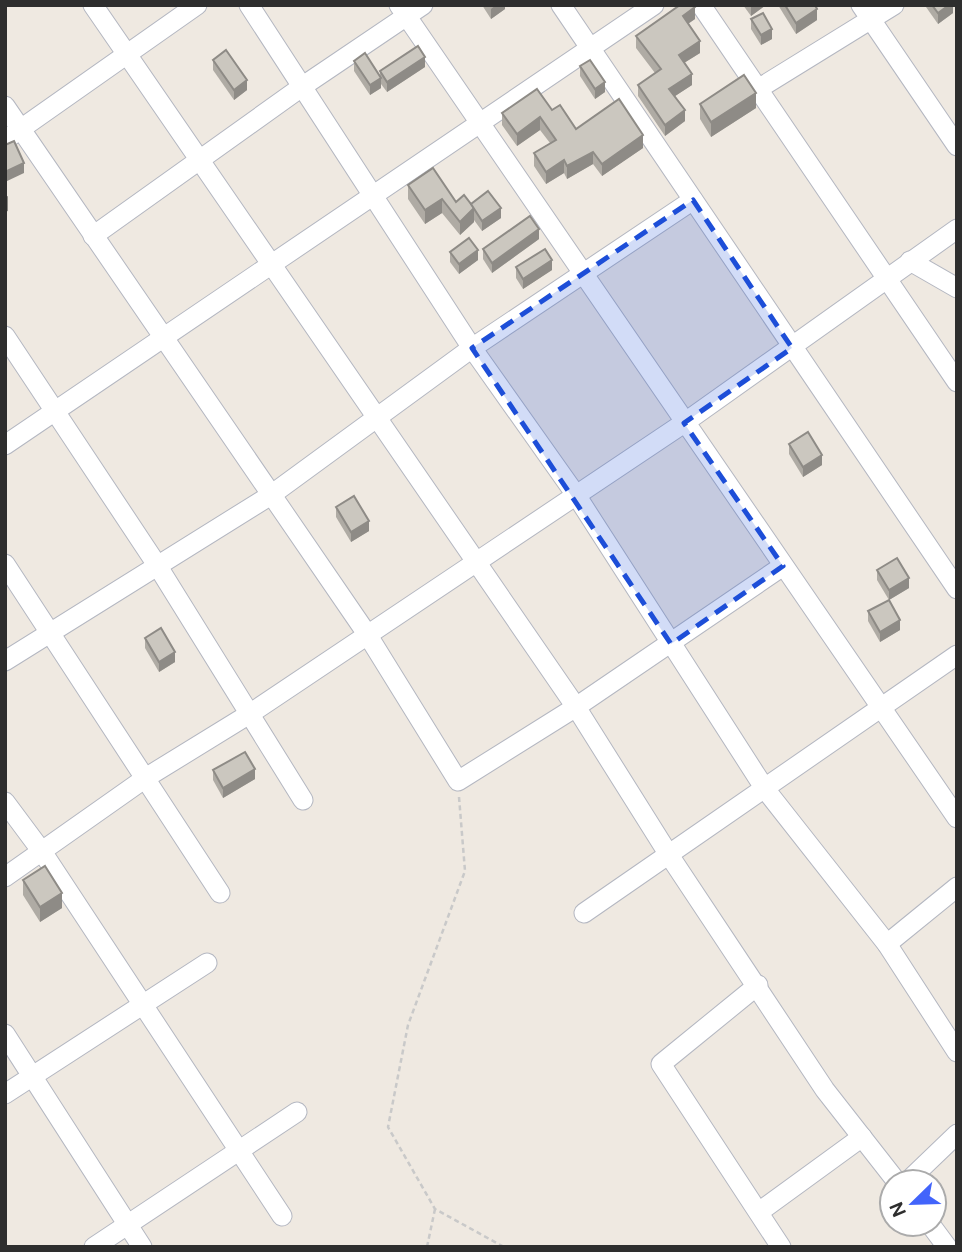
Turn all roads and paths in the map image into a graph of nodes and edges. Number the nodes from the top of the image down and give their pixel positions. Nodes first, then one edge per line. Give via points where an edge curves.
1 (93, 5) edge
2 (197, 5) edge
3 (249, 5) edge
4 (561, 5) edge
5 (654, 5) edge
6 (701, 5) edge
7 (894, 5) edge
8 (410, 9) edge
9 (866, 13) edge
10 (591, 50) junction
11 (125, 53) junction
12 (303, 86) junction
13 (758, 89) junction
14 (5, 106) edge
15 (480, 125) junction
16 (13, 134) edge
17 (957, 146) edge
18 (199, 160) junction
19 (375, 197) junction
20 (694, 200) junction
21 (957, 229) edge
22 (93, 236) junction
23 (910, 261) junction
24 (270, 267) junction
25 (582, 275) junction
26 (886, 277) junction
27 (957, 288) edge
28 (5, 335) edge
29 (163, 339) junction
30 (472, 348) junction
31 (792, 348) junction
32 (957, 382) edge
33 (55, 412) junction
34 (375, 418) junction
35 (684, 423) junction
36 (5, 446) edge
37 (271, 495) junction
38 (576, 495) junction
39 (476, 562) junction
40 (5, 564) edge
41 (157, 565) junction
42 (783, 566) junction
43 (957, 589) edge
44 (50, 632) junction
45 (367, 634) junction
46 (671, 644) junction
47 (957, 655) edge
48 (5, 661) edge
49 (576, 707) junction
50 (881, 708) junction
51 (251, 713) junction
52 (147, 778) junction
53 (458, 780) junction
54 (765, 789) junction
55 (303, 800) dead end
56 (5, 802) edge
57 (957, 818) edge
58 (43, 853) junction
59 (669, 855) junction
60 (5, 877) edge
61 (957, 887) edge
62 (220, 893) dead end
63 (584, 913) dead end
64 (887, 944) junction
65 (207, 963) dead end
66 (758, 985) junction
67 (141, 1003) junction
68 (5, 1034) edge
69 (957, 1052) edge
70 (32, 1076) junction
71 (5, 1094) edge
72 (297, 1112) dead end
73 (957, 1134) edge
74 (862, 1137) junction
75 (238, 1151) junction
76 (886, 1168) edge
77 (922, 1168) edge
78 (435, 1209) junction
79 (759, 1212) junction
80 (282, 1216) dead end
81 (128, 1224) junction
82 (94, 1247) edge
83 (142, 1247) edge
84 (427, 1247) edge
85 (504, 1247) edge
86 (781, 1247) edge

1 - 11 street
2 - 11 street
3 - 12 street
4 - 10 street
5 - 10 street
6 - 13 street
7 - 9 street
8 - 12 street
8 - 15 street
9 - 13 street
9 - 17 street
10 - 15 street
10 - 20 street
11 - 16 street
11 - 18 street
12 - 18 street
12 - 19 street
13 - 26 street
14 - 16 street
15 - 19 street
15 - 25 street
16 - 22 street
18 - 22 street
18 - 24 street
19 - 24 street
19 - 30 street
20 - 25 street
20 - 31 street
21 - 23 street
22 - 29 street
23 - 26 street
23 - 27 street
24 - 29 street
24 - 34 street
25 - 30 street
25 - 35 street
26 - 31 street
26 - 32 street
28 - 33 street
29 - 33 street
29 - 37 street
30 - 34 street
30 - 38 street
31 - 35 street
31 - 43 street
33 - 36 street
33 - 41 street
34 - 37 street
34 - 39 street
35 - 38 street
35 - 42 street
37 - 41 street
37 - 45 street
38 - 39 street
38 - 46 street
39 - 45 street
39 - 49 street
40 - 44 street
41 - 44 street
41 - 51 street
42 - 46 street
42 - 50 street
44 - 48 street
44 - 52 street
45 - 51 street
45 - 53 street
46 - 49 street
46 - 54 street
47 - 50 street
49 - 53 street
49 - 59 street
50 - 54 street
50 - 57 street
51 - 52 street
51 - 55 street
52 - 58 street
52 - 62 street
53 - 78 path via 465,871 408,1024 388,1127
54 - 59 street
54 - 64 street
56 - 58 street
58 - 60 street
58 - 67 street
59 - 63 street
59 - 66 street
61 - 64 street
64 - 69 street
65 - 67 street
66 - 74 street via 825,1090
66 - 79 street via 661,1064
67 - 70 street
67 - 75 street
68 - 70 street
70 - 71 street
70 - 81 street
72 - 75 street
73 - 77 street
74 - 76 street
74 - 79 street
75 - 80 street
75 - 81 street
78 - 84 path
78 - 85 path
79 - 86 street
81 - 82 street
81 - 83 street

